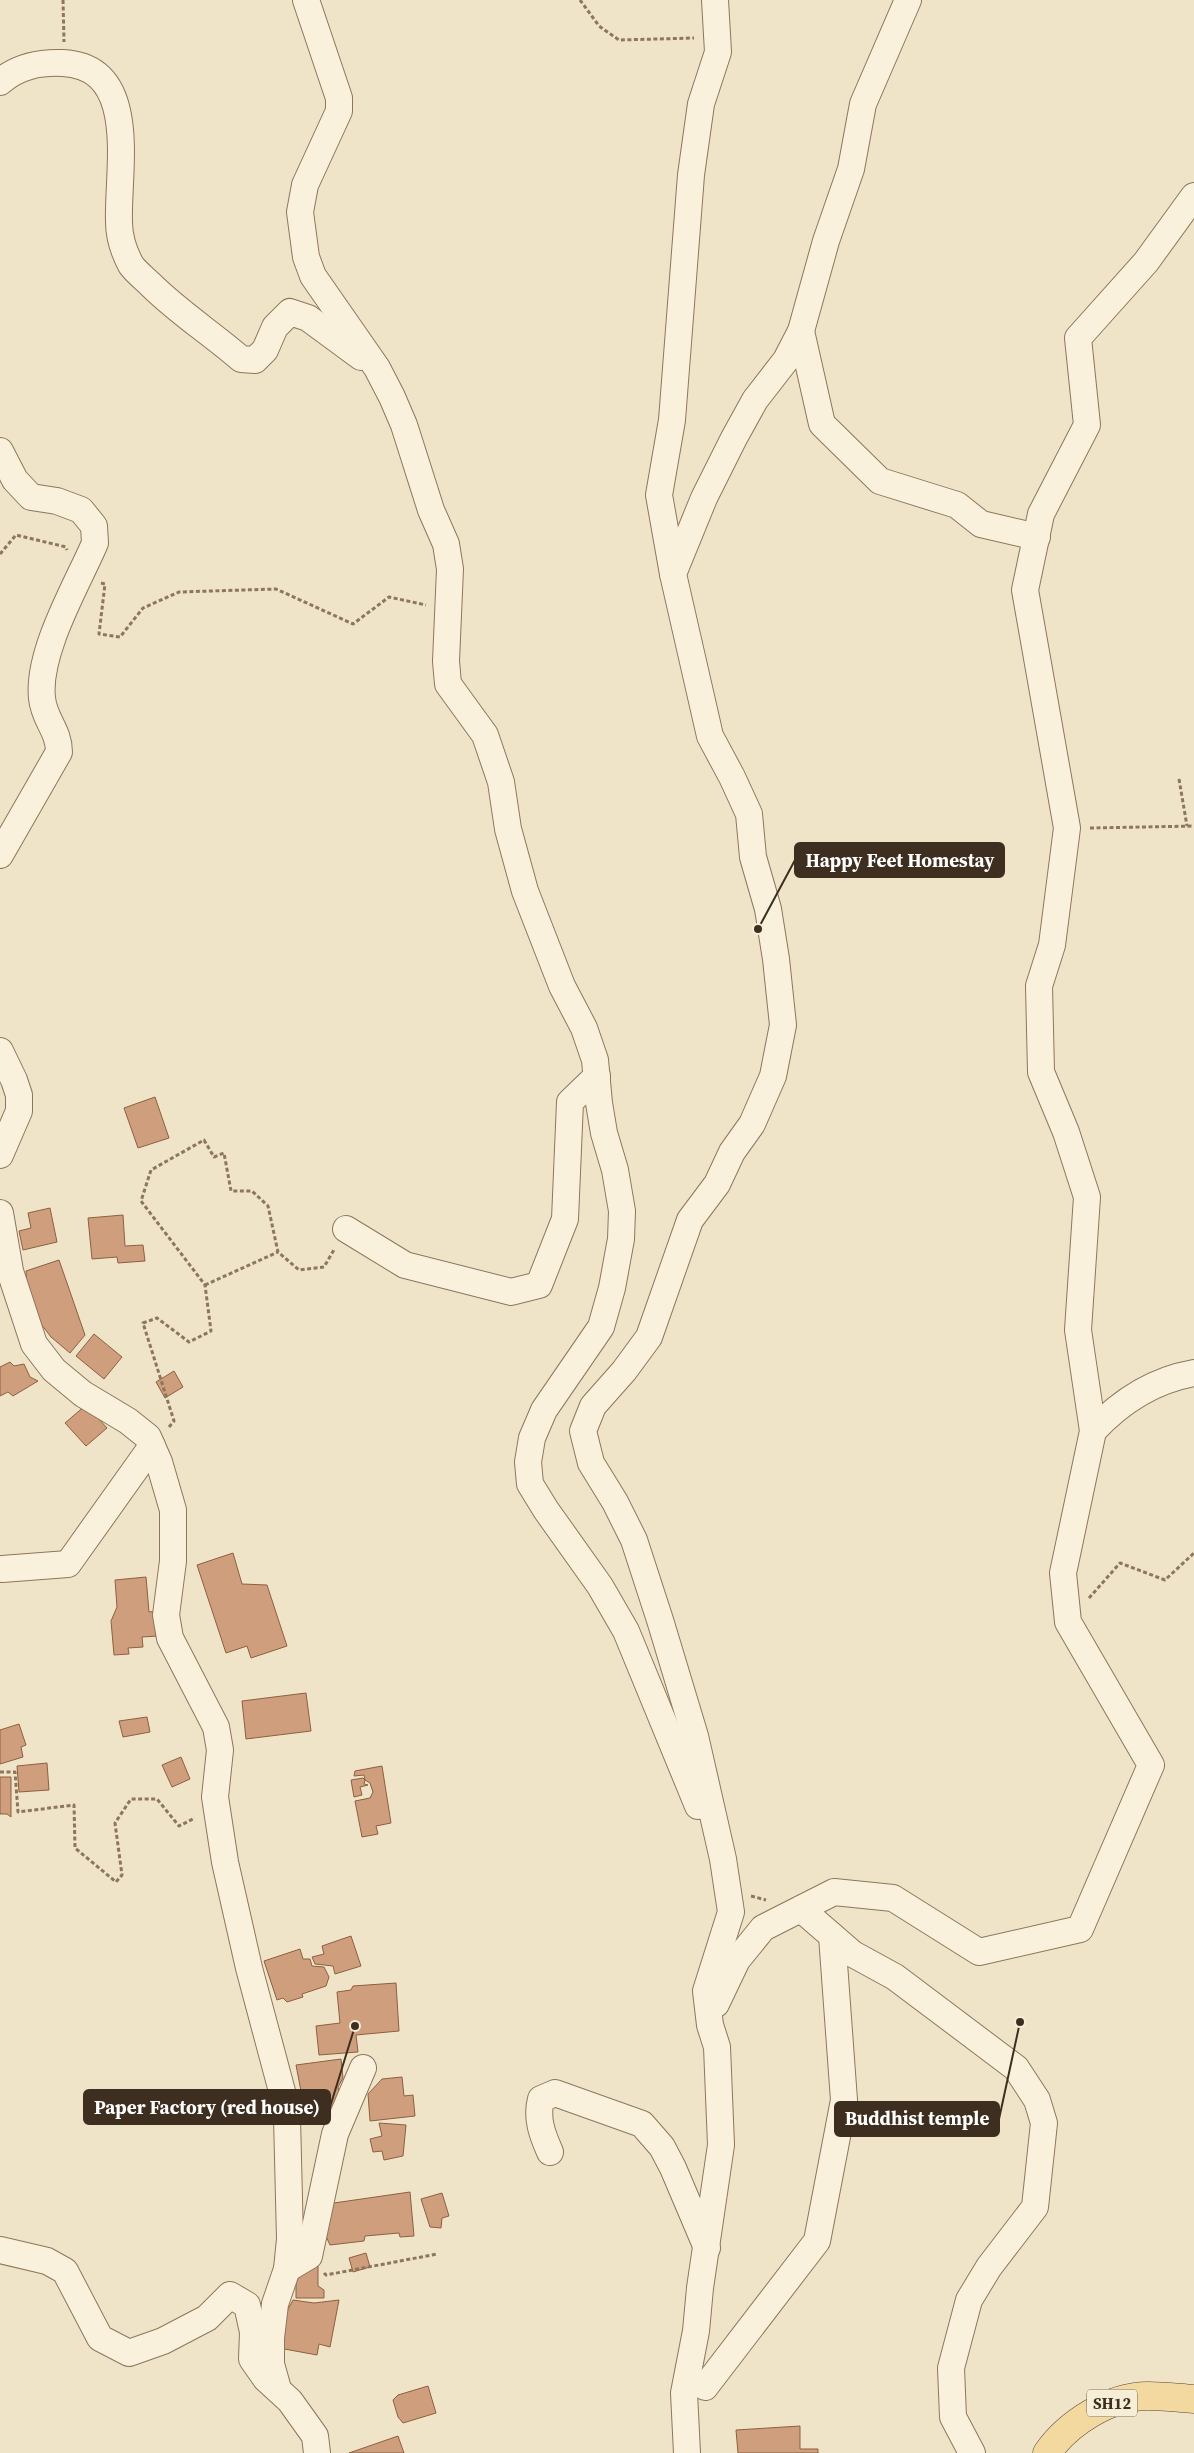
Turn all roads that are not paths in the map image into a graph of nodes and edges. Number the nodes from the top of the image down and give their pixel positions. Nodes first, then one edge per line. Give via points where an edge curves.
1 (306, 0) edge
2 (715, 0) edge
3 (908, 0) edge
4 (0, 82) edge
5 (1194, 196) edge
6 (801, 331) junction
7 (377, 368) junction
8 (0, 451) edge
9 (1037, 537) junction
10 (673, 574) junction
11 (0, 855) edge
12 (0, 1052) edge
13 (597, 1076) junction
14 (0, 1155) edge
15 (0, 1213) edge
16 (346, 1229) road end
17 (1194, 1373) edge
18 (1093, 1431) junction
19 (152, 1446) junction
20 (2, 1569) dead end
21 (723, 1859) junction
22 (801, 1909) junction
23 (832, 1936) junction
24 (710, 2024) junction
25 (362, 2068) dead end
26 (550, 2152) dead end
27 (707, 2248) junction
28 (0, 2250) edge
29 (298, 2262) junction
30 (705, 2387) dead end
31 (278, 2389) junction
32 (1194, 2399) edge
33 (317, 2453) edge
34 (687, 2453) edge
35 (972, 2453) edge
36 (1047, 2453) edge

1 - 7 street via 339,98 338,111 305,185 300,212 306,257 313,276
2 - 10 street via 718,52 702,104 691,174 672,420 659,495
3 - 6 street via 863,104 851,168
4 - 7 street via 10,72 29,65 64,63 93,70 112,94 120,122 118,222 122,243 132,266 169,303 241,359 255,360 265,350 275,327 290,312 308,318
5 - 9 street via 1146,262 1078,338 1087,425 1042,514
6 - 9 street via 822,424 880,481 957,505 981,524
6 - 10 street via 786,360 756,400 734,438 704,498
7 - 13 street via 404,425 420,480 446,544 450,569 448,684 484,735 501,782 508,828 525,891 562,986 584,1028
8 - 11 street via 23,491 30,496 81,510 94,526 95,543 54,634 44,671 42,698 46,717 59,738 59,752
9 - 18 street via 1025,590 1067,828 1052,945 1039,986 1041,1072 1066,1132 1087,1197 1078,1330
10 - 21 street via 710,736 749,814 754,857 768,909 783,1025 773,1076 752,1124 732,1152 717,1184 690,1220 649,1337 593,1406 583,1431 591,1463 615,1502 636,1549 695,1736
12 - 14 street via 14,1080 19,1111
13 - 16 street via 570,1102 564,1219 539,1285 511,1292 405,1264
13 - 21 street via 604,1133 622,1211 622,1239 601,1327 544,1410 532,1438 528,1462 530,1484 600,1586 626,1631
15 - 19 street via 10,1271 34,1344 54,1370 83,1394 128,1421 148,1437
17 - 18 street via 1144,1390 1109,1414
18 - 22 street via 1063,1573 1068,1622 1151,1765 1080,1929 979,1952 893,1898 834,1892
19 - 20 street via 68,1564
19 - 29 street via 173,1510 173,1561 166,1615 170,1638 216,1727 220,1750 215,1797 225,1862 249,1968 285,2103 289,2190
21 - 24 street via 732,1912 706,1991
22 - 23 street
22 - 24 street via 763,1928 737,1960 717,1999
23 - 30 street via 844,2100 817,2241
23 - 35 street via 853,1954 895,1977 1016,2068 1037,2100 1044,2123 1035,2207 989,2267 969,2300 951,2368 953,2417
24 - 27 street via 717,2047 721,2145
25 - 29 street via 335,2134
26 - 27 street via 541,2131 538,2111 541,2098 555,2092 642,2124 662,2147
27 - 34 street via 684,2394
28 - 31 street via 47,2262 65,2271 100,2338 129,2352 162,2341 207,2318 230,2295 247,2305 253,2332 252,2359 266,2379
29 - 31 street via 275,2304 271,2364
31 - 33 street via 315,2436
32 - 36 main road, SH12 via 1146,2396 1114,2402 1080,2419

